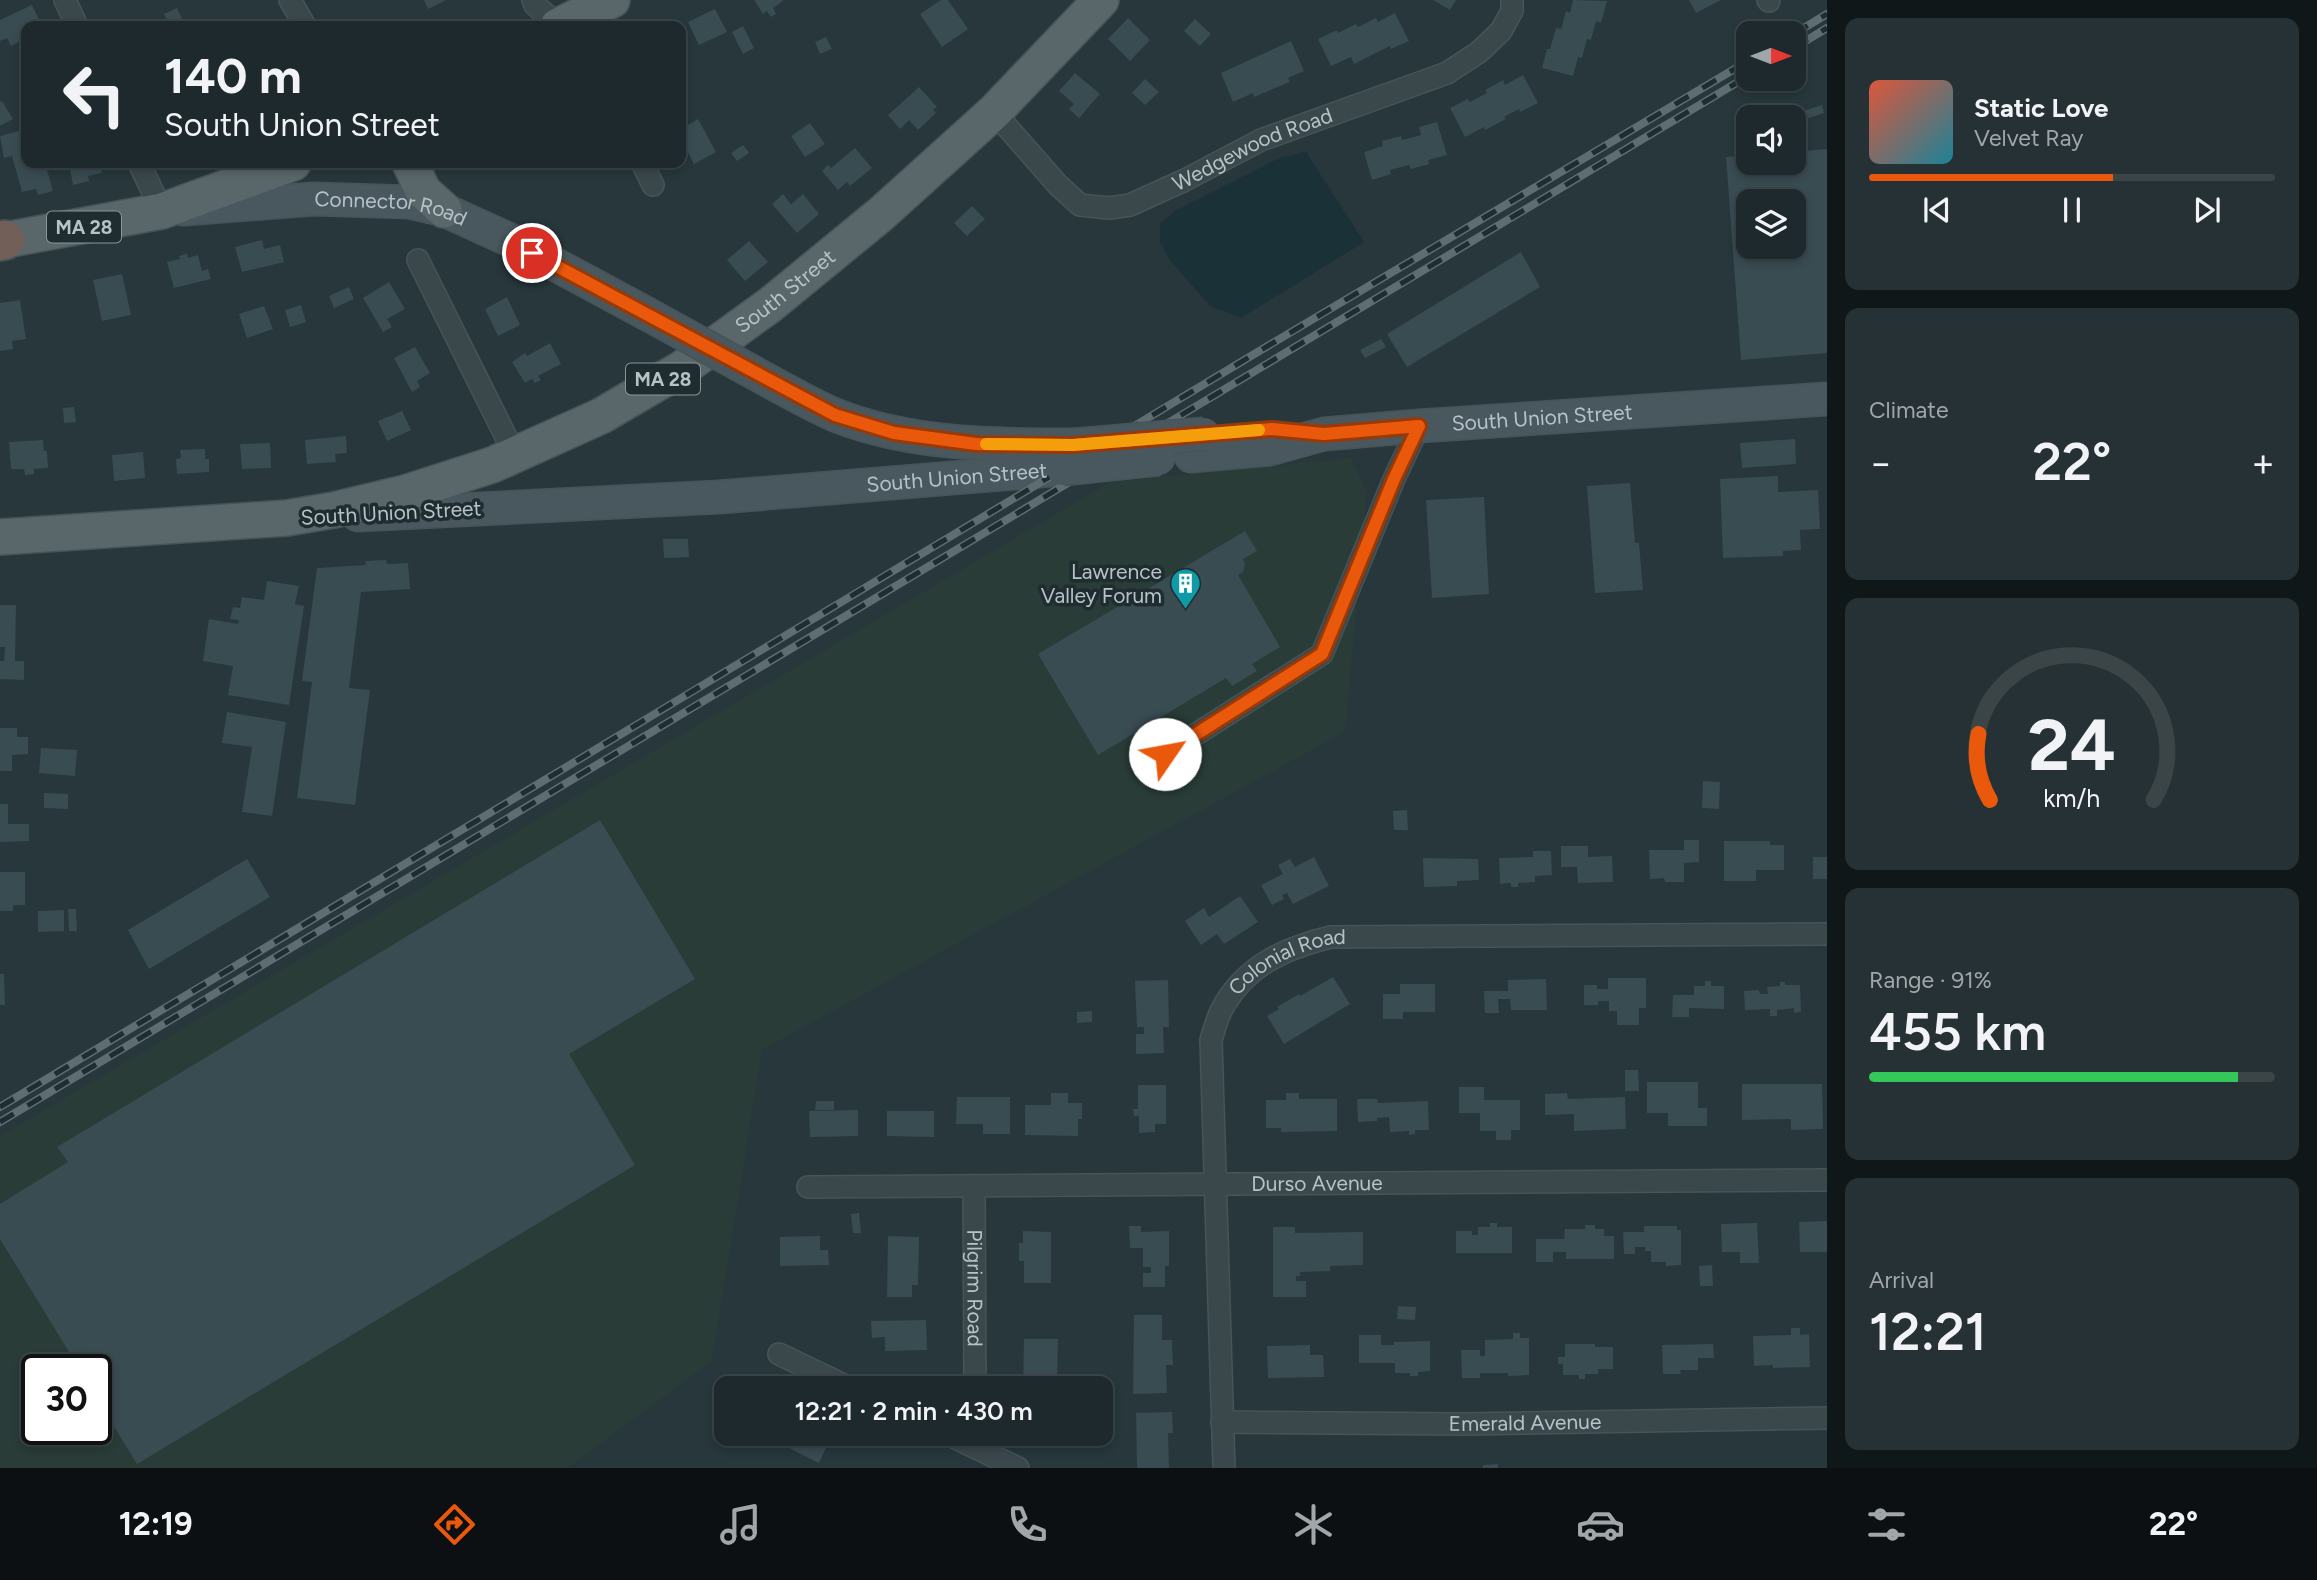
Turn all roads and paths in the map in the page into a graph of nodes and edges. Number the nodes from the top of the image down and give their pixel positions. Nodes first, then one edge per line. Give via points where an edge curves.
1 (65, 0) edge
2 (290, 0) edge
3 (533, 0) edge
4 (612, 0) edge
5 (1101, 0) edge
6 (1512, 0) edge
7 (75, 21) edge
8 (302, 21) edge
9 (554, 21) edge
10 (569, 21) edge
11 (994, 112) junction
12 (141, 168) edge
13 (279, 168) edge
14 (413, 168) edge
15 (644, 168) edge
16 (653, 185) dead end
17 (444, 210) junction
18 (162, 211) junction
19 (2, 241) edge
20 (418, 260) dead end
21 (1827, 399) edge
22 (1419, 426) junction
23 (515, 455) junction
24 (1068, 457) junction
25 (287, 518) junction
26 (0, 537) edge
27 (1165, 754) dead end
28 (1827, 934) edge
29 (1827, 1180) edge
30 (1215, 1185) junction
31 (974, 1186) junction
32 (808, 1187) dead end
33 (779, 1354) dead end
34 (825, 1376) edge
35 (975, 1376) edge
36 (1827, 1418) edge
37 (1222, 1422) junction
38 (975, 1450) edge
39 (1018, 1468) edge
40 (1224, 1468) edge

1 - 7 street
2 - 8 street
3 - 9 street
4 - 10 main road
5 - 11 main road, South Street / MA 28
6 - 11 street, Wedgewood Road via 1512,11 1501,31 1447,73 1261,140 1130,205 1080,205
11 - 23 main road, South Street / MA 28 via 771,305 683,368 601,416
12 - 18 street
13 - 18 main road, MA 28
14 - 17 main road via 423,191
15 - 16 street
17 - 18 main road, Connector Road via 409,202 314,199
17 - 24 main road, Connector Road, bridge via 510,240 835,415 894,433
18 - 19 main road, MA 28
20 - 23 street
21 - 22 main road, South Union Street
22 - 24 main road, South Union Street, bridge via 1324,434 1270,449 1197,445
22 - 27 street via 1322,654
23 - 25 main road, South Street / MA 28 via 405,493
24 - 25 main road, South Union Street via 719,497
25 - 26 main road, South Union Street / MA 28
28 - 30 street, Colonial Road via 1331,937 1303,944 1270,958 1242,979 1221,1010 1211,1040
29 - 30 street, Durso Avenue
30 - 31 street, Durso Avenue
30 - 37 street, Colonial Road
31 - 32 street, Durso Avenue
31 - 35 street, Pilgrim Road
33 - 34 street
36 - 37 street, Emerald Avenue via 1463,1424
37 - 40 street, Colonial Road
38 - 39 street

